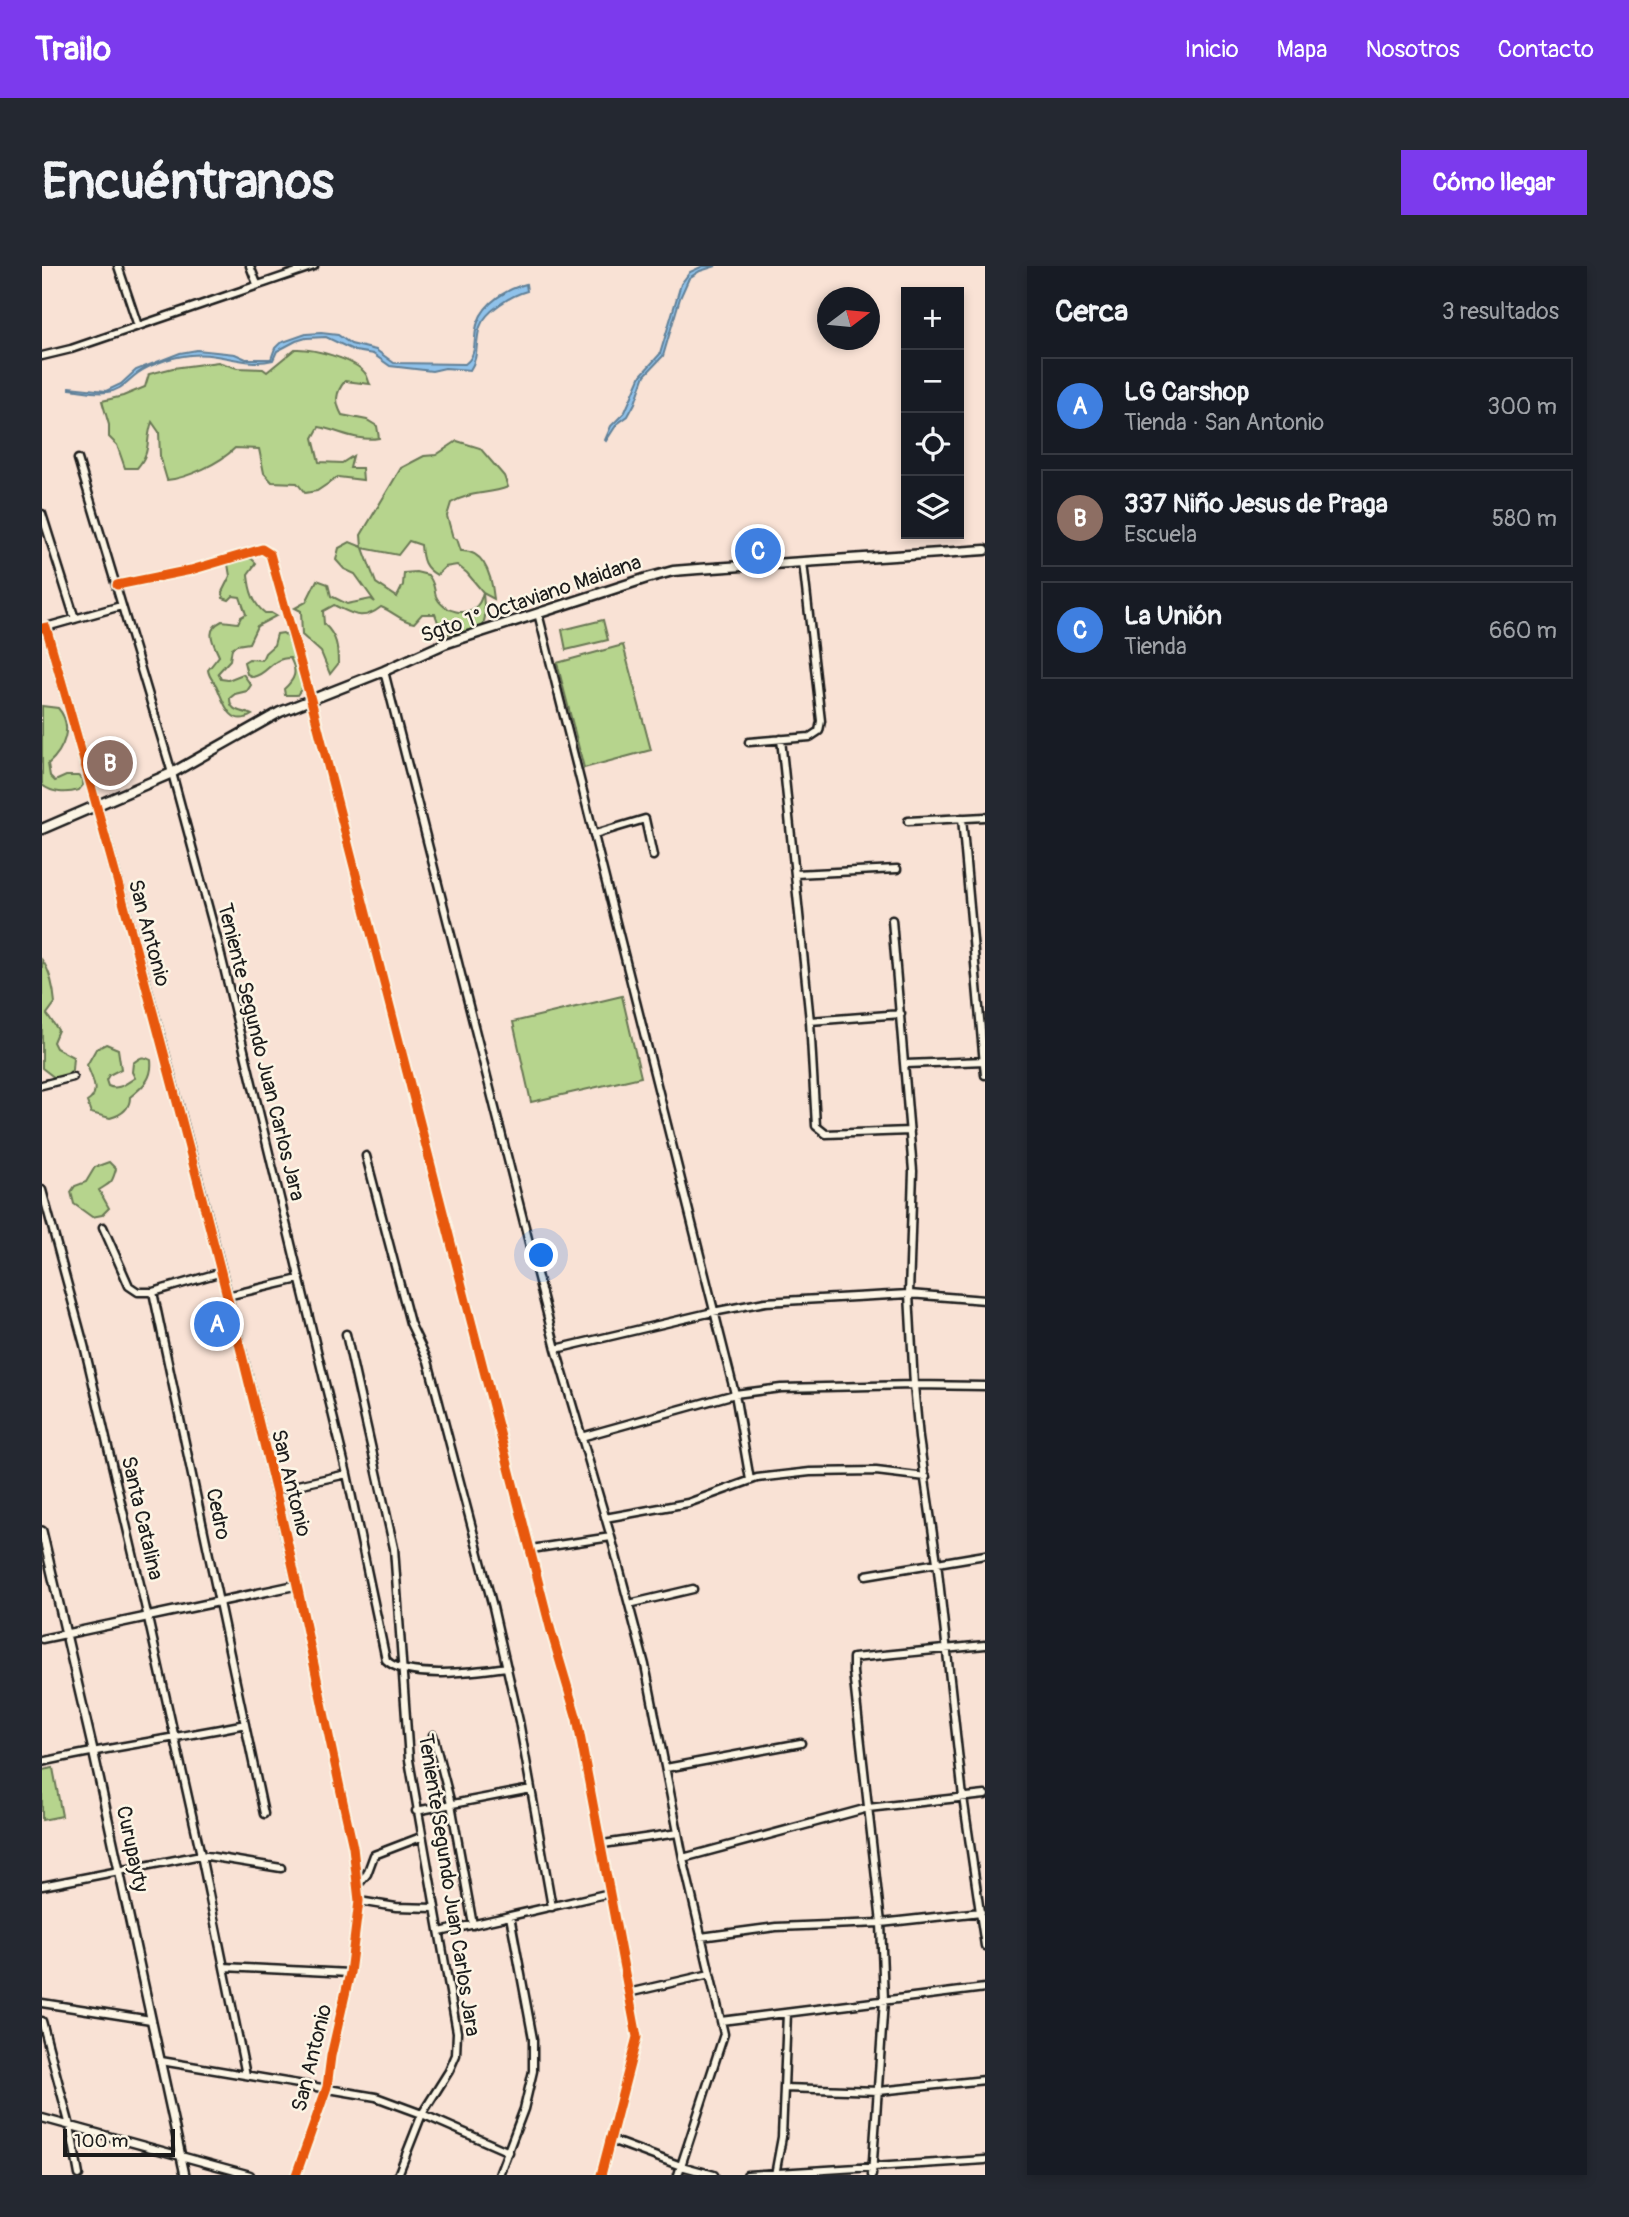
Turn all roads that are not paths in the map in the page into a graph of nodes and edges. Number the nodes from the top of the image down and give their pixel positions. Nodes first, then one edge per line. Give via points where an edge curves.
1 (118, 266) edge
2 (250, 266) edge
3 (314, 266) edge
4 (257, 284) junction
5 (138, 326) junction
6 (42, 356) edge
7 (78, 459) dead end
8 (42, 514) edge
9 (985, 550) edge
10 (803, 562) junction
11 (204, 566) dead end
12 (191, 570) dead end
13 (117, 585) junction
14 (121, 606) junction
15 (538, 613) junction
16 (75, 619) junction
17 (44, 628) edge
18 (384, 671) junction
19 (311, 700) junction
20 (781, 739) junction
21 (749, 742) dead end
22 (172, 773) junction
23 (96, 804) junction
24 (985, 817) edge
25 (962, 818) junction
26 (908, 821) dead end
27 (42, 829) edge
28 (595, 834) junction
29 (653, 856) dead end
30 (897, 869) dead end
31 (794, 874) junction
32 (892, 920) dead end
33 (901, 1014) junction
34 (810, 1021) junction
35 (984, 1061) edge
36 (906, 1064) junction
37 (985, 1075) edge
38 (73, 1077) dead end
39 (42, 1085) edge
40 (910, 1131) junction
41 (366, 1156) dead end
42 (42, 1190) edge
43 (103, 1227) dead end
44 (222, 1272) junction
45 (299, 1279) junction
46 (153, 1292) junction
47 (909, 1294) junction
48 (227, 1296) junction
49 (985, 1300) edge
50 (713, 1312) junction
51 (346, 1334) dead end
52 (556, 1349) junction
53 (914, 1385) junction
54 (985, 1386) edge
55 (735, 1394) junction
56 (581, 1437) junction
57 (347, 1474) junction
58 (926, 1477) junction
59 (750, 1480) junction
60 (275, 1490) junction
61 (605, 1518) junction
62 (42, 1531) edge
63 (611, 1537) junction
64 (531, 1549) junction
65 (985, 1555) edge
66 (937, 1562) junction
67 (866, 1575) dead end
68 (297, 1585) junction
69 (693, 1589) dead end
70 (219, 1603) junction
71 (629, 1604) junction
72 (148, 1618) junction
73 (66, 1634) junction
74 (42, 1639) edge
75 (985, 1645) edge
76 (946, 1648) junction
77 (507, 1667) junction
78 (404, 1670) junction
79 (246, 1724) junction
80 (433, 1735) dead end
81 (176, 1739) junction
82 (801, 1743) dead end
83 (93, 1751) junction
84 (42, 1762) edge
85 (666, 1768) junction
86 (531, 1789) junction
87 (985, 1795) edge
88 (963, 1797) junction
89 (451, 1804) junction
90 (868, 1808) junction
91 (416, 1811) junction
92 (264, 1814) dead end
93 (678, 1833) junction
94 (421, 1837) junction
95 (603, 1844) junction
96 (201, 1855) junction
97 (683, 1858) junction
98 (281, 1868) dead end
99 (119, 1871) junction
100 (42, 1886) edge
101 (357, 1886) junction
102 (610, 1893) junction
103 (359, 1901) junction
104 (552, 1907) junction
105 (434, 1908) junction
106 (981, 1912) junction
107 (510, 1916) junction
108 (881, 1923) junction
109 (473, 1924) junction
110 (440, 1931) junction
111 (701, 1937) junction
112 (985, 1946) edge
113 (224, 1967) junction
114 (350, 1973) junction
115 (710, 1974) junction
116 (985, 1988) edge
117 (628, 1993) junction
118 (884, 2000) junction
119 (42, 2003) edge
120 (787, 2013) junction
121 (151, 2020) junction
122 (42, 2021) edge
123 (721, 2021) junction
124 (161, 2061) junction
125 (246, 2075) junction
126 (985, 2080) edge
127 (327, 2087) junction
128 (784, 2088) junction
129 (879, 2091) junction
130 (422, 2114) junction
131 (42, 2118) edge
132 (70, 2126) junction
133 (611, 2140) junction
134 (509, 2152) junction
135 (181, 2157) junction
136 (985, 2160) edge
137 (681, 2166) junction
138 (872, 2171) edge
139 (775, 2174) edge
140 (79, 2175) edge
141 (185, 2175) edge
142 (250, 2175) edge
143 (296, 2175) edge
144 (398, 2175) edge
145 (499, 2175) edge
146 (601, 2175) edge
147 (678, 2175) edge
148 (714, 2175) edge
149 (747, 2175) edge

1 - 5 street
2 - 4 street
3 - 4 street
4 - 5 street
5 - 6 street
7 - 13 street, Teniente Segundo Juan Carlos Jara
8 - 16 street
9 - 10 main road, Sgto 1° Octaviano Maidana
10 - 15 main road, Sgto 1° Octaviano Maidana via 673,571
10 - 20 street via 821,721 819,731 810,737
11 - 19 street via 262,549 270,554
12 - 13 street
13 - 14 street, Teniente Segundo Juan Carlos Jara
14 - 16 street
14 - 22 street, Teniente Segundo Juan Carlos Jara
15 - 18 main road, Sgto 1° Octaviano Maidana via 444,644
15 - 28 street
16 - 17 street
17 - 23 street, San Antonio
18 - 19 main road, Sgto 1° Octaviano Maidana
18 - 52 street
19 - 22 main road, Sgto 1° Octaviano Maidana via 280,712
19 - 64 street
20 - 21 street
20 - 31 street
22 - 23 main road, Sgto 1° Octaviano Maidana
22 - 45 street, Teniente Segundo Juan Carlos Jara
23 - 27 main road, Sgto 1° Octaviano Maidana
23 - 44 street, San Antonio
24 - 25 street
25 - 26 street
25 - 35 street
28 - 29 street via 645,819
28 - 50 street
30 - 31 street
31 - 34 street
32 - 33 street
33 - 34 street
33 - 36 street
34 - 40 street via 815,1118 821,1132
35 - 36 street
35 - 37 street
36 - 40 street
38 - 39 street
40 - 47 street
41 - 77 street via 410,1323 428,1361
42 - 72 street, Santa Catalina via 84,1345
43 - 46 street via 129,1286 138,1292
44 - 46 street
44 - 48 street, San Antonio
45 - 48 street
45 - 57 street, Teniente Segundo Juan Carlos Jara
46 - 70 street, Cedro
47 - 49 street
47 - 50 street via 765,1302
47 - 53 street
48 - 60 street, San Antonio
50 - 52 street
50 - 55 street
51 - 78 street, Teniente Segundo Juan Carlos Jara via 394,1548
52 - 56 street
53 - 54 street
53 - 55 street via 781,1388
53 - 58 street
55 - 56 street
55 - 59 street
56 - 61 street
57 - 60 street
57 - 78 street, Teniente Segundo Juan Carlos Jara via 386,1660
58 - 59 street via 876,1471
58 - 66 street
59 - 61 street via 688,1503
60 - 68 street, San Antonio
61 - 63 street
62 - 73 street, Curupayty
63 - 64 street
63 - 71 street
64 - 95 street via 577,1719
65 - 66 street
66 - 67 street
66 - 76 street
68 - 70 street
68 - 101 street, San Antonio via 353,1847
69 - 71 street
70 - 72 street
70 - 79 street, Cedro
71 - 85 street
72 - 73 street
72 - 81 street, Santa Catalina
73 - 74 street
73 - 83 street, Curupayty
75 - 76 street
76 - 88 street
76 - 90 street via 853,1658
77 - 78 street via 464,1673
77 - 86 street
78 - 91 street, Teniente Segundo Juan Carlos Jara
79 - 81 street
79 - 92 street, Cedro
80 - 89 street
81 - 83 street
81 - 96 street, Santa Catalina
82 - 85 street
83 - 84 street
83 - 99 street, Curupayty
85 - 93 street
86 - 89 street
86 - 104 street
87 - 88 street
88 - 90 street
88 - 106 street
89 - 91 street
89 - 109 street
90 - 97 street
90 - 108 street
91 - 94 street, Teniente Segundo Juan Carlos Jara
93 - 95 street
93 - 97 street
94 - 101 street via 374,1855
94 - 105 street, Teniente Segundo Juan Carlos Jara
95 - 102 street
96 - 98 street
96 - 99 street
96 - 113 street, Santa Catalina
97 - 111 street
99 - 100 street
99 - 121 street, Curupayty
101 - 103 street, San Antonio
102 - 104 street
102 - 117 street
103 - 105 street
103 - 114 street, San Antonio
104 - 107 street
105 - 110 street, Teniente Segundo Juan Carlos Jara
106 - 108 street
106 - 112 street
107 - 109 street
107 - 134 street via 533,2039 533,2071
108 - 111 street via 776,1927
108 - 118 street
109 - 110 street
110 - 130 street, Teniente Segundo Juan Carlos Jara via 457,2032 456,2055
111 - 115 street
113 - 114 street
113 - 125 street, Santa Catalina
114 - 127 street, San Antonio
115 - 117 street
115 - 123 street
116 - 118 street
117 - 133 street via 638,2037
118 - 120 street
118 - 129 street
119 - 121 street
120 - 123 street
120 - 128 street
121 - 124 street, Curupayty
122 - 132 street
123 - 137 street via 724,2034
124 - 125 street
124 - 135 street, Curupayty
125 - 127 street
126 - 129 street
127 - 130 street via 376,2096
127 - 143 street, San Antonio
128 - 129 street
128 - 139 street
129 - 138 street
130 - 134 street
130 - 144 street, Teniente Segundo Juan Carlos Jara
131 - 132 street
132 - 135 street
132 - 140 street
133 - 137 street
133 - 146 street
134 - 145 street
135 - 141 street, Curupayty
135 - 142 street
136 - 138 street
137 - 147 street
137 - 148 street
138 - 139 street
139 - 149 street

